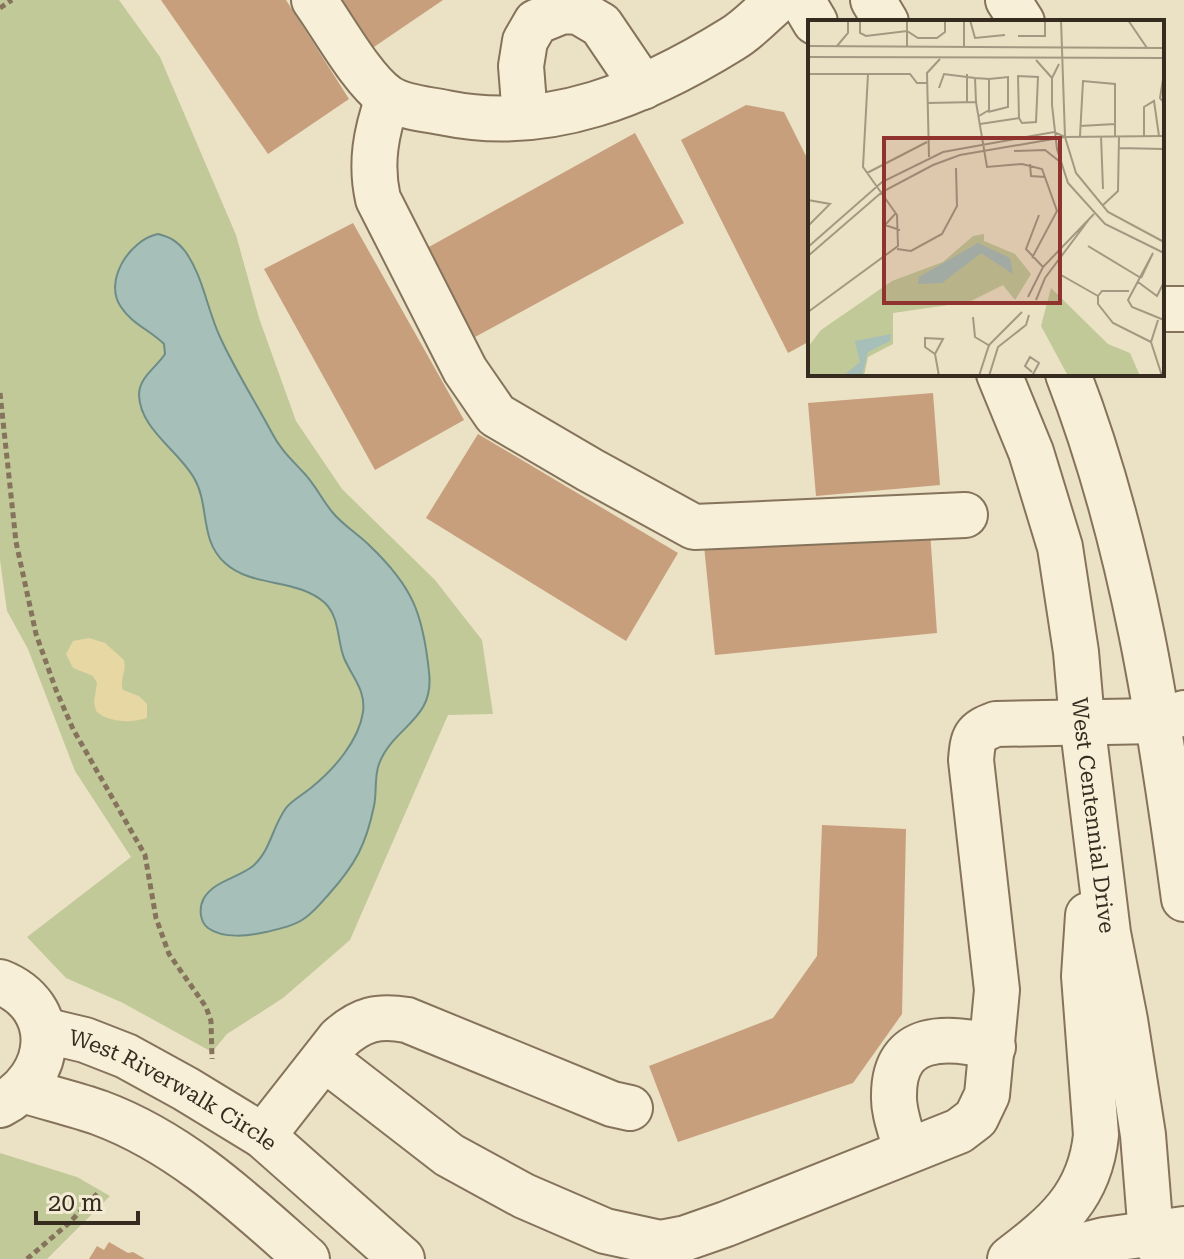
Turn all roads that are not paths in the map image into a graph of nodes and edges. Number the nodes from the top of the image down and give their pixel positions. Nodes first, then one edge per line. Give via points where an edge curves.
1 (314, 0) edge
2 (873, 0) edge
3 (1008, 0) edge
4 (782, 4) edge
5 (811, 20) edge
6 (885, 20) edge
7 (1021, 20) edge
8 (643, 87) junction
9 (388, 98) junction
10 (525, 117) junction
11 (1000, 376) edge
12 (1069, 376) edge
13 (965, 515) dead end
14 (1171, 717) edge
15 (1082, 721) junction
16 (1097, 854) junction
17 (1184, 899) edge
18 (0, 982) edge
19 (43, 1030) junction
20 (993, 1047) junction
21 (325, 1059) junction
22 (12, 1097) edge
23 (630, 1108) dead end
24 (263, 1136) junction
25 (906, 1151) junction
26 (1167, 1241) edge
27 (307, 1259) edge
28 (402, 1259) edge
29 (1010, 1259) edge
30 (1028, 1259) edge

1 - 9 street
2 - 6 street
3 - 7 street
4 - 5 street
4 - 8 street via 734,38
8 - 10 street via 575,112
8 - 10 street via 601,25 579,12 563,11 536,22 525,41
9 - 10 street via 476,119
9 - 13 street via 375,147 378,199 465,370 496,415 694,527
11 - 15 street, West Centennial Drive via 1031,452 1060,547
12 - 14 street via 1112,511 1143,639
14 - 15 street
14 - 17 street
15 - 16 street, West Centennial Drive
15 - 20 street via 996,724 981,729 972,740 997,990
16 - 26 street, West Centennial Drive via 1141,1121
16 - 29 street via 1084,943 1094,1154 1080,1191 1062,1216
18 - 19 street, West Riverwalk Circle via 27,1000
19 - 22 street, West Riverwalk Circle via 41,1062 31,1081
19 - 24 street, West Riverwalk Circle via 126,1056
20 - 25 street via 987,1095 976,1118 959,1131
20 - 25 street via 959,1039 929,1041 909,1053 896,1074 893,1097
21 - 23 street via 353,1026 368,1019 396,1018
21 - 24 street
21 - 25 street via 449,1155 524,1196 635,1240 686,1238
22 - 27 street, West Riverwalk Circle via 101,1114 145,1134 222,1184
24 - 28 street, West Riverwalk Circle
26 - 30 street via 1104,1240

